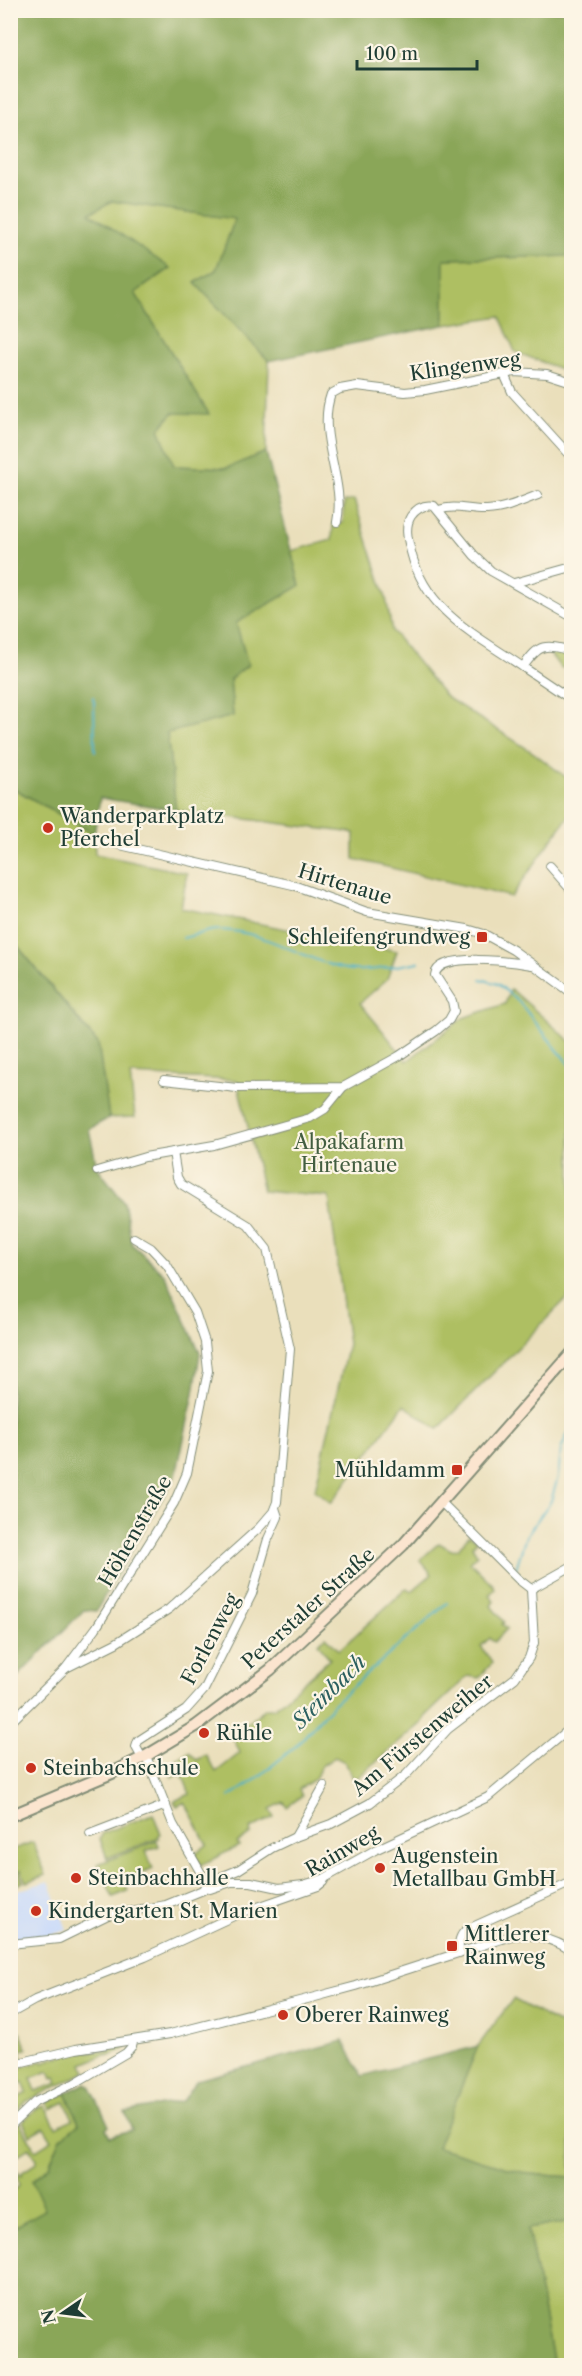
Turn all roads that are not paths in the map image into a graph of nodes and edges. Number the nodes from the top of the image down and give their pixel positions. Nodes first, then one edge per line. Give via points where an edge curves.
1 (504, 374) junction
2 (572, 382) edge
3 (572, 458) edge
4 (538, 495) dead end
5 (439, 510) junction
6 (337, 522) dead end
7 (572, 567) edge
8 (514, 583) junction
9 (572, 618) edge
10 (572, 651) edge
11 (523, 667) junction
12 (572, 700) edge
13 (94, 839) dead end
14 (550, 866) dead end
15 (572, 891) edge
16 (534, 966) junction
17 (572, 993) edge
18 (164, 1080) dead end
19 (343, 1087) junction
20 (173, 1152) junction
21 (97, 1171) dead end
22 (134, 1238) dead end
23 (572, 1353) edge
24 (442, 1503) junction
25 (275, 1508) junction
26 (572, 1566) edge
27 (531, 1589) junction
28 (66, 1668) junction
29 (10, 1723) edge
30 (572, 1727) edge
31 (144, 1757) junction
32 (324, 1786) dead end
33 (166, 1805) junction
34 (10, 1816) edge
35 (90, 1834) dead end
36 (295, 1837) junction
37 (325, 1878) junction
38 (572, 1882) edge
39 (206, 1883) junction
40 (10, 1944) edge
41 (572, 1951) edge
42 (459, 1953) junction
43 (10, 2014) edge
44 (133, 2041) junction
45 (10, 2065) edge
46 (10, 2126) edge

1 - 2 street, Klingenweg via 547,374
1 - 3 street via 512,392
1 - 6 street, Klingenweg via 425,390 405,392 357,386 340,388 331,394 326,422 340,504
4 - 5 street via 487,510 449,506
5 - 8 street via 474,555 491,571
5 - 11 street via 432,505 424,506 409,520 408,537 421,580 449,617
7 - 8 street
8 - 9 street
10 - 11 street via 545,645
11 - 12 street
13 - 16 street, Hirtenaue via 293,885 367,912 467,929 492,937
14 - 15 street
16 - 17 street, Hirtenaue
16 - 19 street via 460,960 441,964 435,975 454,1005 449,1020 406,1052
18 - 19 street via 237,1088
19 - 20 street via 315,1117
20 - 21 street
20 - 25 street via 181,1185 248,1225 267,1249 290,1349
22 - 28 street, Höhenstraße via 162,1258 189,1300 203,1333 208,1371 180,1492 105,1614
23 - 24 main road, Peterstaler Straße
24 - 27 street
24 - 31 main road, Peterstaler Straße via 270,1670 203,1721
25 - 28 street via 259,1528 169,1609 116,1643
25 - 31 street, Forlenweg via 279,1516 252,1594 207,1684 186,1710 138,1741 136,1747
26 - 27 street
27 - 36 street, Am Fürstenweiher via 534,1643 516,1678 448,1729 389,1789 348,1815
28 - 29 street, Höhenstraße
30 - 37 street, Rainweg via 489,1797
31 - 33 street
31 - 34 main road, Peterstaler Straße
32 - 36 street, Am Fürstenweiher
33 - 35 street
33 - 39 street
36 - 39 street, Am Fürstenweiher via 238,1870
37 - 39 street via 279,1888 228,1882 210,1889
37 - 43 street, Rainweg via 318,1886 240,1914
38 - 42 street via 468,1929 459,1940
39 - 40 street, Am Fürstenweiher via 201,1892 191,1896 166,1905 111,1914 58,1939
41 - 42 street via 559,1943 523,1935 508,1936
42 - 44 street via 350,1988
44 - 45 street via 76,2049
44 - 46 street via 126,2053 34,2102

